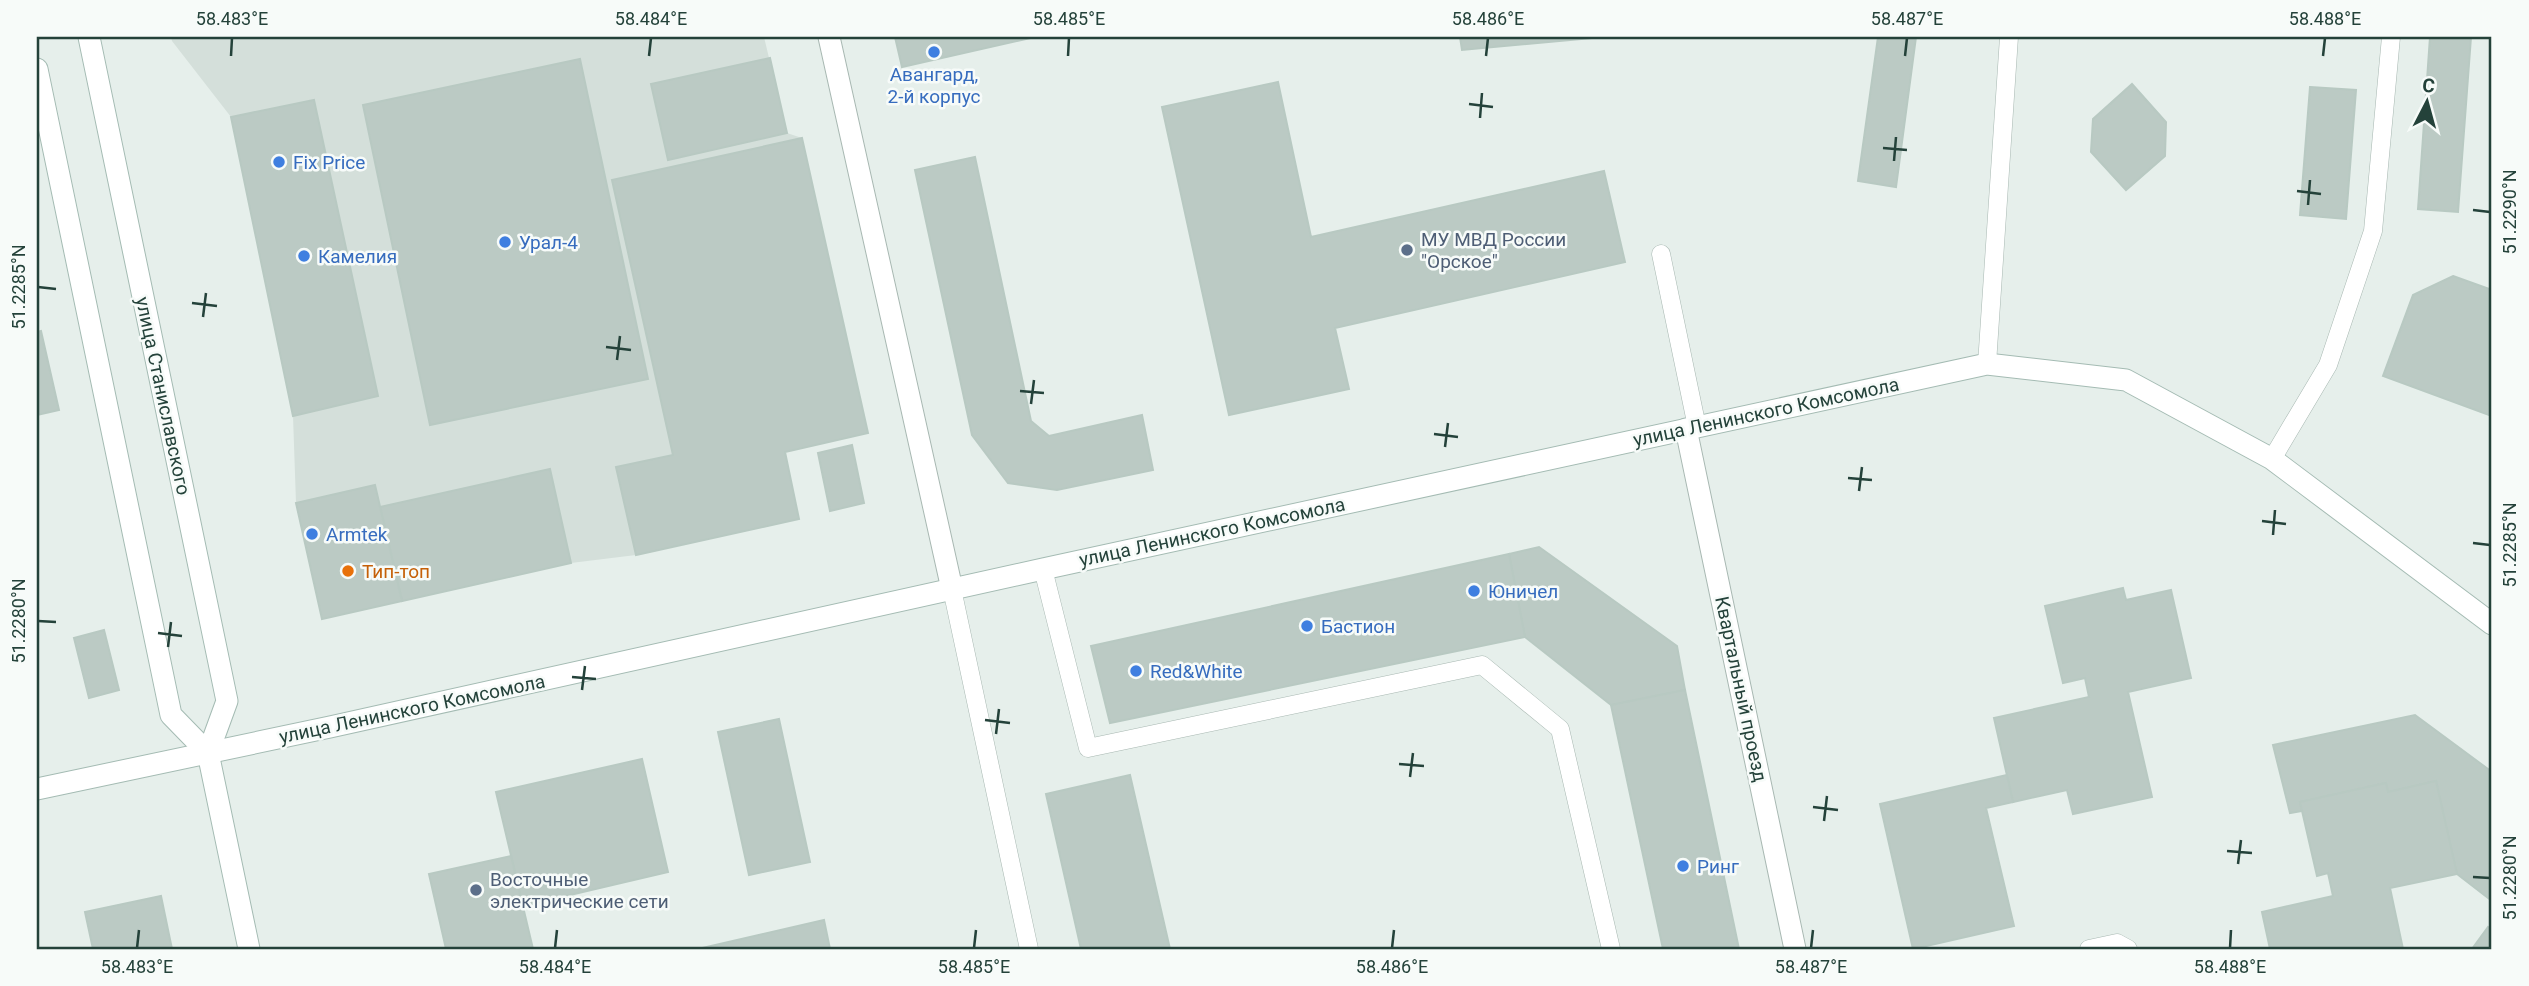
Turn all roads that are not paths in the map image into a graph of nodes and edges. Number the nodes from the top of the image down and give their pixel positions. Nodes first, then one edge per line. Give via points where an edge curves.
1 (89, 37) edge
2 (829, 37) edge
3 (2009, 37) edge
4 (2391, 37) edge
5 (37, 69) edge
6 (1661, 254) dead end
7 (1987, 364) junction
8 (1692, 428) junction
9 (2272, 459) junction
10 (1043, 569) junction
11 (952, 589) junction
12 (2492, 624) edge
13 (208, 753) junction
14 (37, 789) edge
15 (249, 949) edge
16 (1029, 949) edge
17 (1611, 949) edge
18 (1795, 949) edge
19 (2089, 949) edge
20 (2128, 949) edge

1 - 13 street, улица Станиславского via 227,701
2 - 11 street
3 - 7 lane
4 - 9 lane via 2373,232 2328,365
5 - 13 street via 170,715
6 - 8 lane
7 - 8 street, улица Ленинского Комсомола
7 - 9 street, улица Ленинского Комсомола via 2126,380
8 - 10 street, улица Ленинского Комсомола
8 - 18 street, Квартальный проезд
9 - 12 street, улица Ленинского Комсомола
10 - 11 street, улица Ленинского Комсомола
10 - 17 lane via 1088,748 1482,665 1560,729
11 - 13 street, улица Ленинского Комсомола
11 - 16 lane
13 - 14 street, улица Ленинского Комсомола
13 - 15 street
19 - 20 lane via 2117,943

